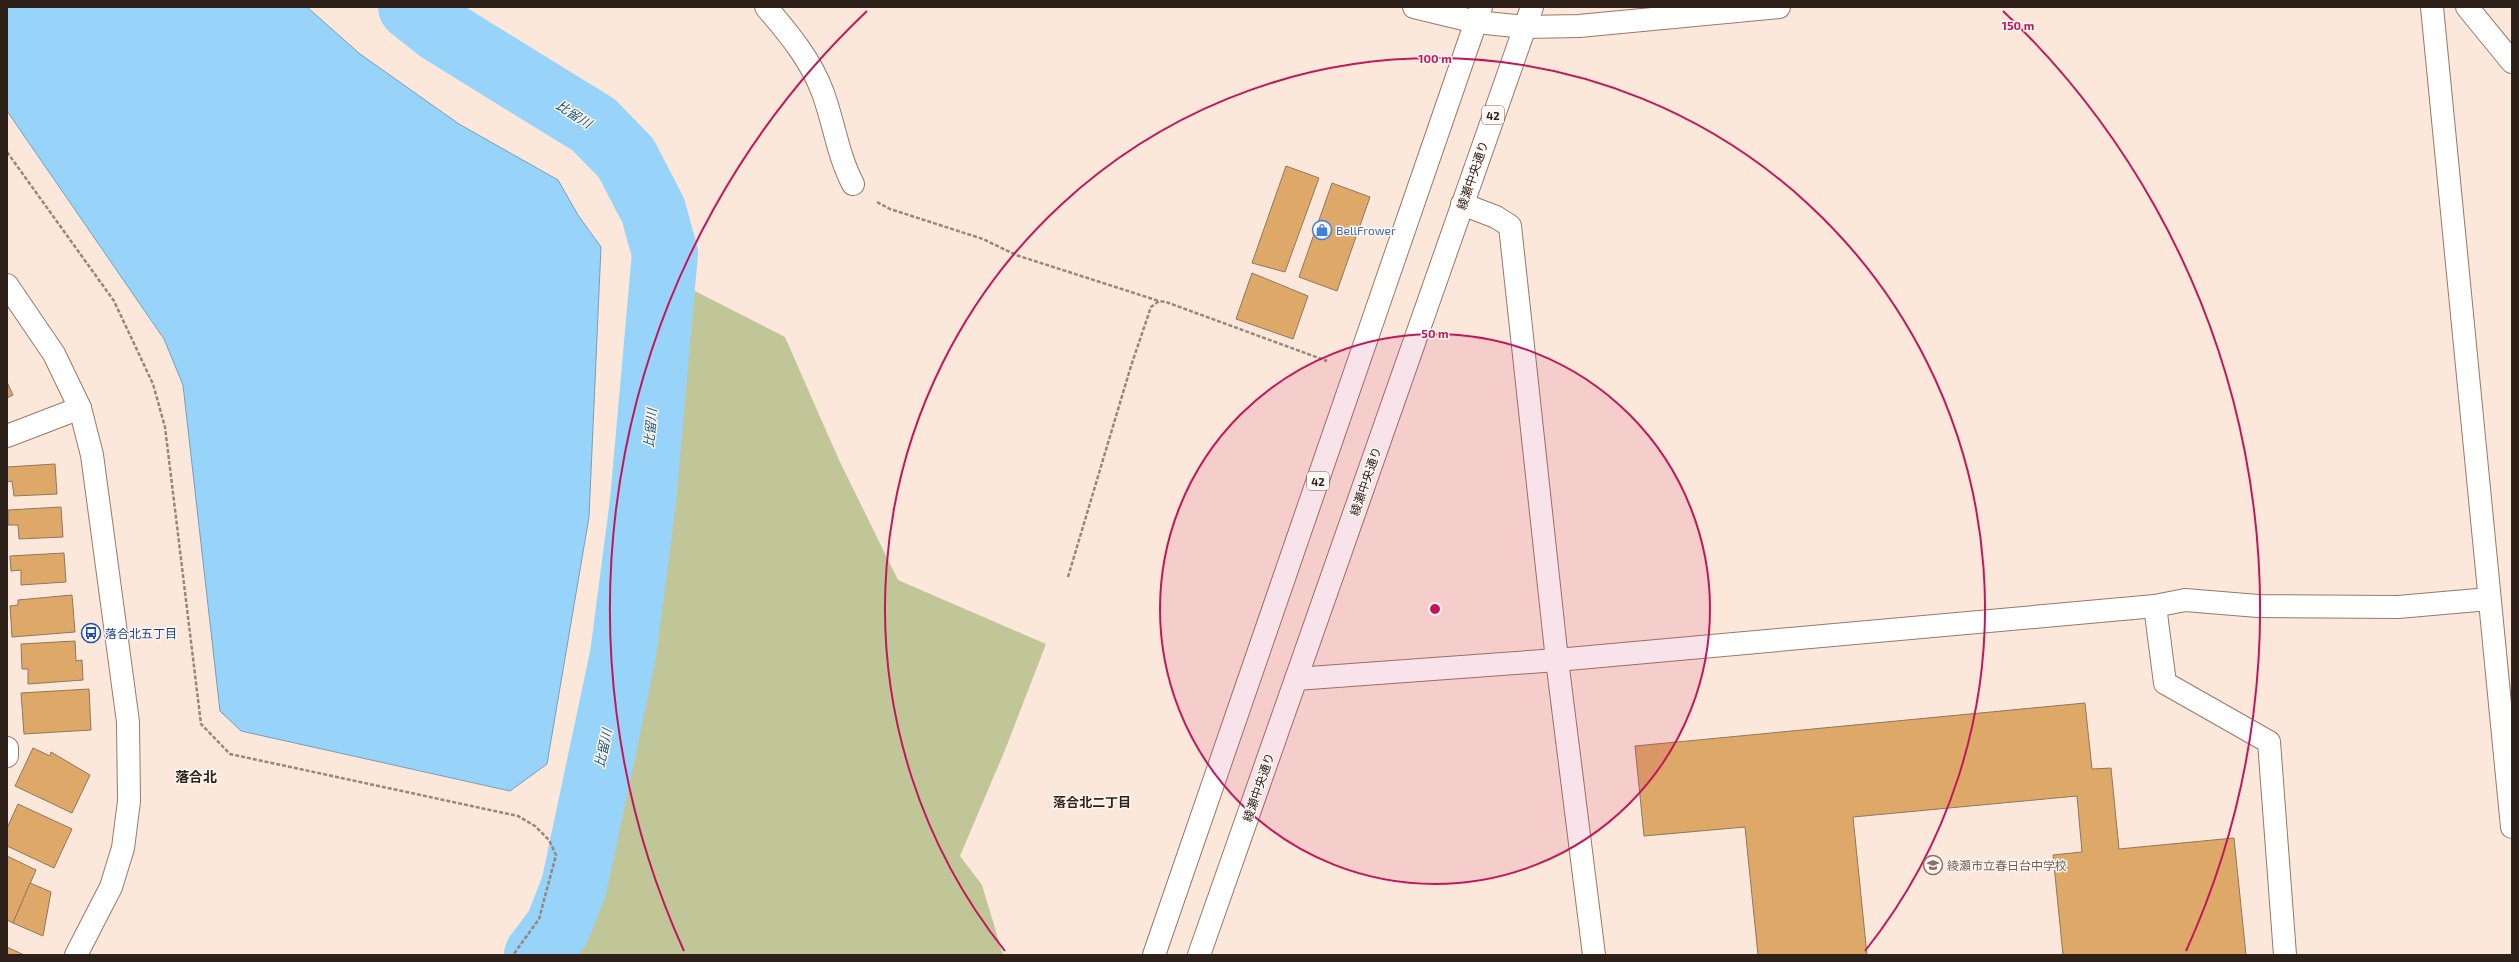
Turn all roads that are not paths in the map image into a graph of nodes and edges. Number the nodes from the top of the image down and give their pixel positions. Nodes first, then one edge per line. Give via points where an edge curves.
1 (766, 7) edge
2 (1414, 7) edge
3 (1779, 7) edge
4 (2432, 7) edge
5 (2467, 7) edge
6 (1478, 14) edge
7 (1528, 17) edge
8 (2512, 62) edge
9 (853, 184) road end
10 (1462, 204) junction
11 (7, 285) edge
12 (80, 408) junction
13 (7, 436) edge
14 (2489, 599) junction
15 (2155, 606) junction
16 (1557, 660) junction
17 (1296, 679) junction
18 (7, 748) edge
19 (7, 756) edge
20 (2512, 828) edge
21 (76, 955) edge
22 (1154, 955) edge
23 (1199, 955) edge
24 (1594, 955) edge
25 (2284, 955) edge

1 - 9 street via 811,64 824,94 844,168
2 - 6 street
3 - 7 street via 1579,26
4 - 14 street
5 - 8 street
6 - 7 street
6 - 22 street, 42
7 - 10 street, 綾瀬中央通り / 42
10 - 16 street via 1496,217 1510,226
10 - 17 street, 綾瀬中央通り / 42
11 - 12 street via 54,354
12 - 13 street
12 - 21 street via 92,455 117,626 128,722 129,801 123,848 111,887
14 - 15 street via 2398,607 2258,606 2185,600
14 - 20 street
15 - 16 street
15 - 25 street via 2166,683 2269,742
16 - 17 street
16 - 24 street
17 - 23 street, 綾瀬中央通り / 42
18 - 19 street

